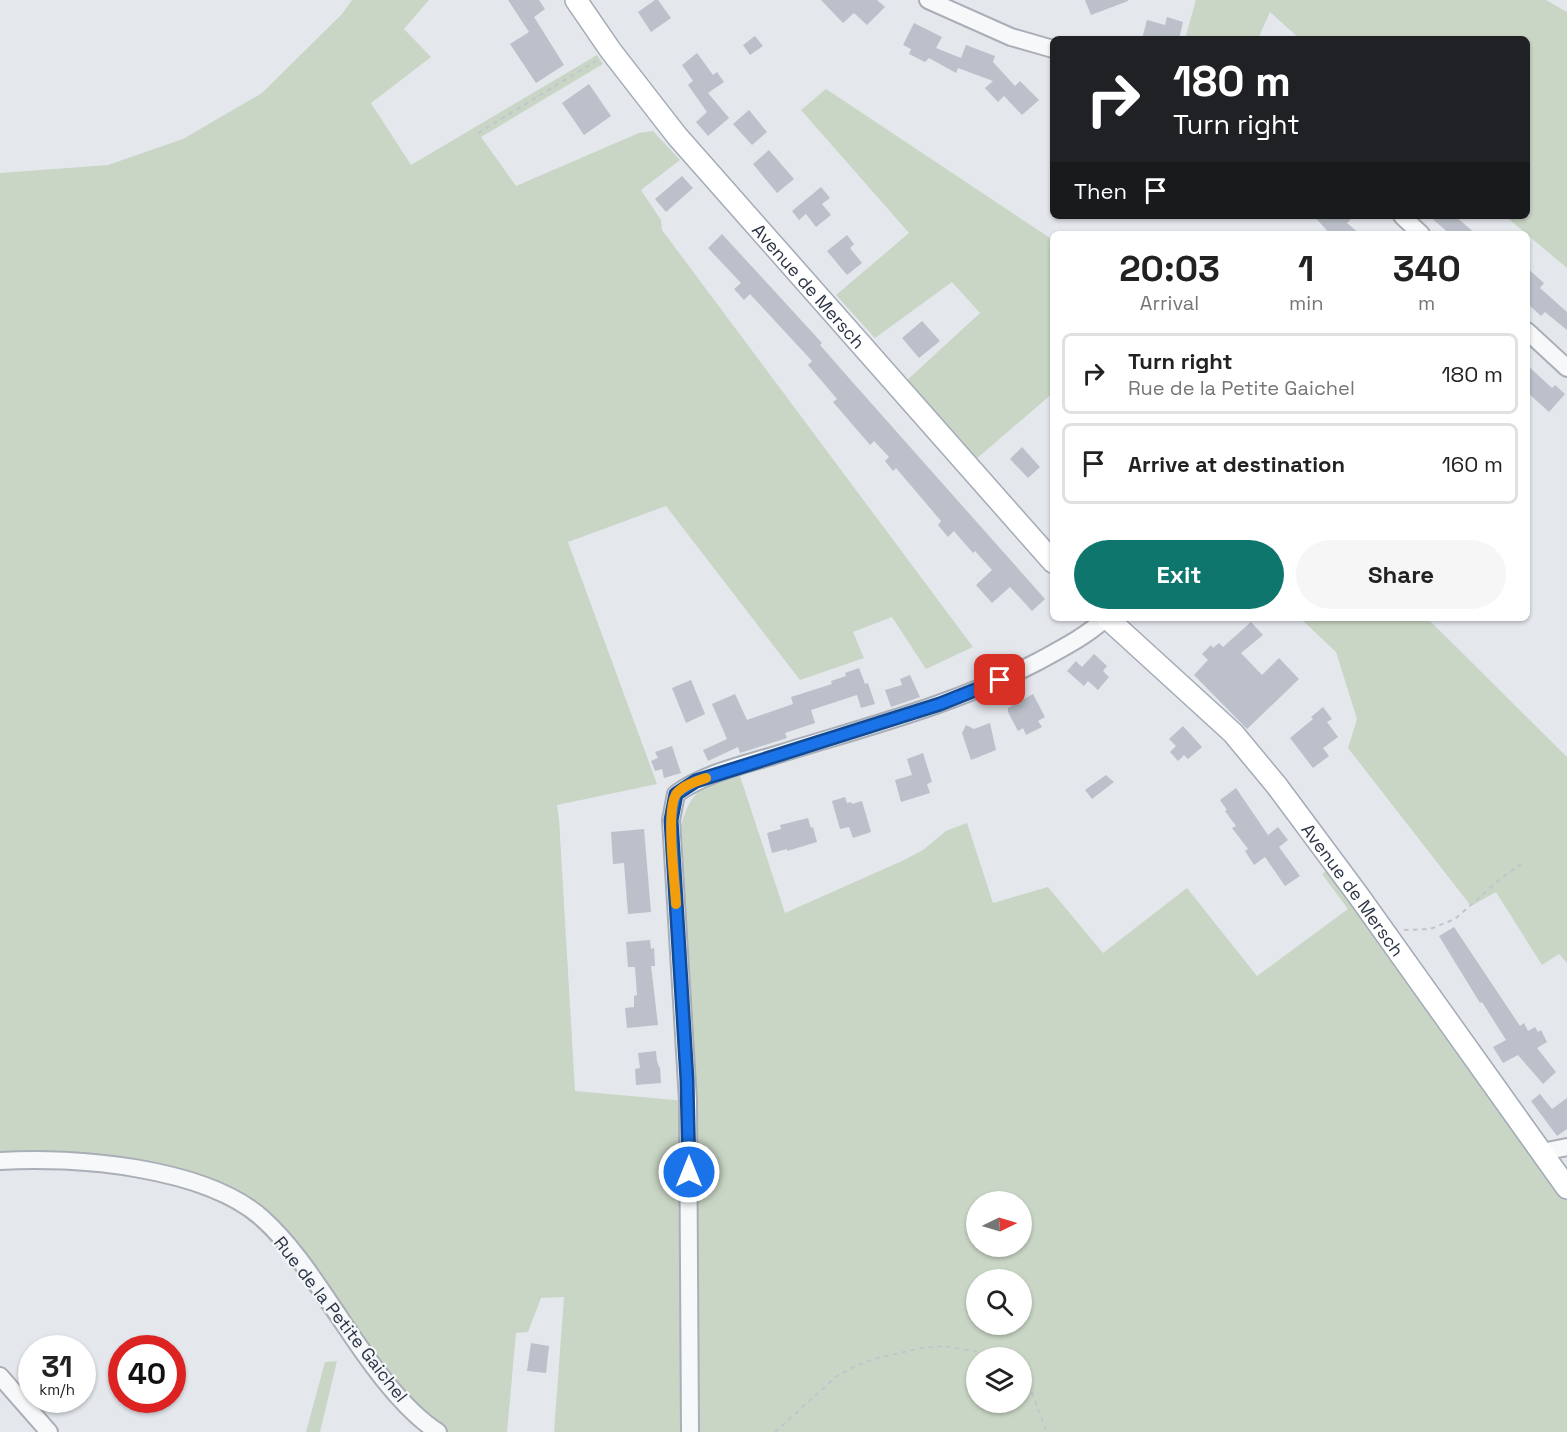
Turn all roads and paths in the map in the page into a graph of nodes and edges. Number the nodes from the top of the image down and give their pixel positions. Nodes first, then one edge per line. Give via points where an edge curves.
1 (576, 0) edge
2 (928, 0) edge
3 (1050, 48) edge
4 (611, 51) junction
5 (478, 133) dead end
6 (1405, 219) edge
7 (1418, 231) edge
8 (1530, 334) edge
9 (1567, 368) edge
10 (1050, 559) edge
11 (1103, 621) edge
12 (1109, 621) edge
13 (1525, 861) dead end
14 (1383, 931) junction
15 (1567, 1146) edge
16 (1542, 1152) junction
17 (0, 1161) edge
18 (1567, 1188) edge
19 (966, 1350) edge
20 (0, 1376) edge
21 (1032, 1393) edge
22 (49, 1432) edge
23 (438, 1432) edge
24 (690, 1432) edge
25 (775, 1432) edge
26 (1047, 1432) edge

1 - 4 main road, Avenue de Mersch
2 - 3 street via 1011,37
4 - 5 path
4 - 10 main road, Avenue de Mersch via 714,179
6 - 7 street
8 - 9 street
11 - 24 street via 1071,644 984,687 696,781 676,794 671,820 688,1101
12 - 14 main road, Avenue de Mersch via 1233,733
13 - 14 path via 1455,919 1430,929
14 - 16 main road, Avenue de Mersch
15 - 16 street
16 - 18 main road, Avenue de Mersch
17 - 23 street, Rue de la Petite Gaichel via 66,1160 119,1166 182,1178 226,1195 261,1217 301,1260 354,1340 399,1397
19 - 25 path via 922,1348 857,1365 837,1376
20 - 22 street
21 - 26 path

